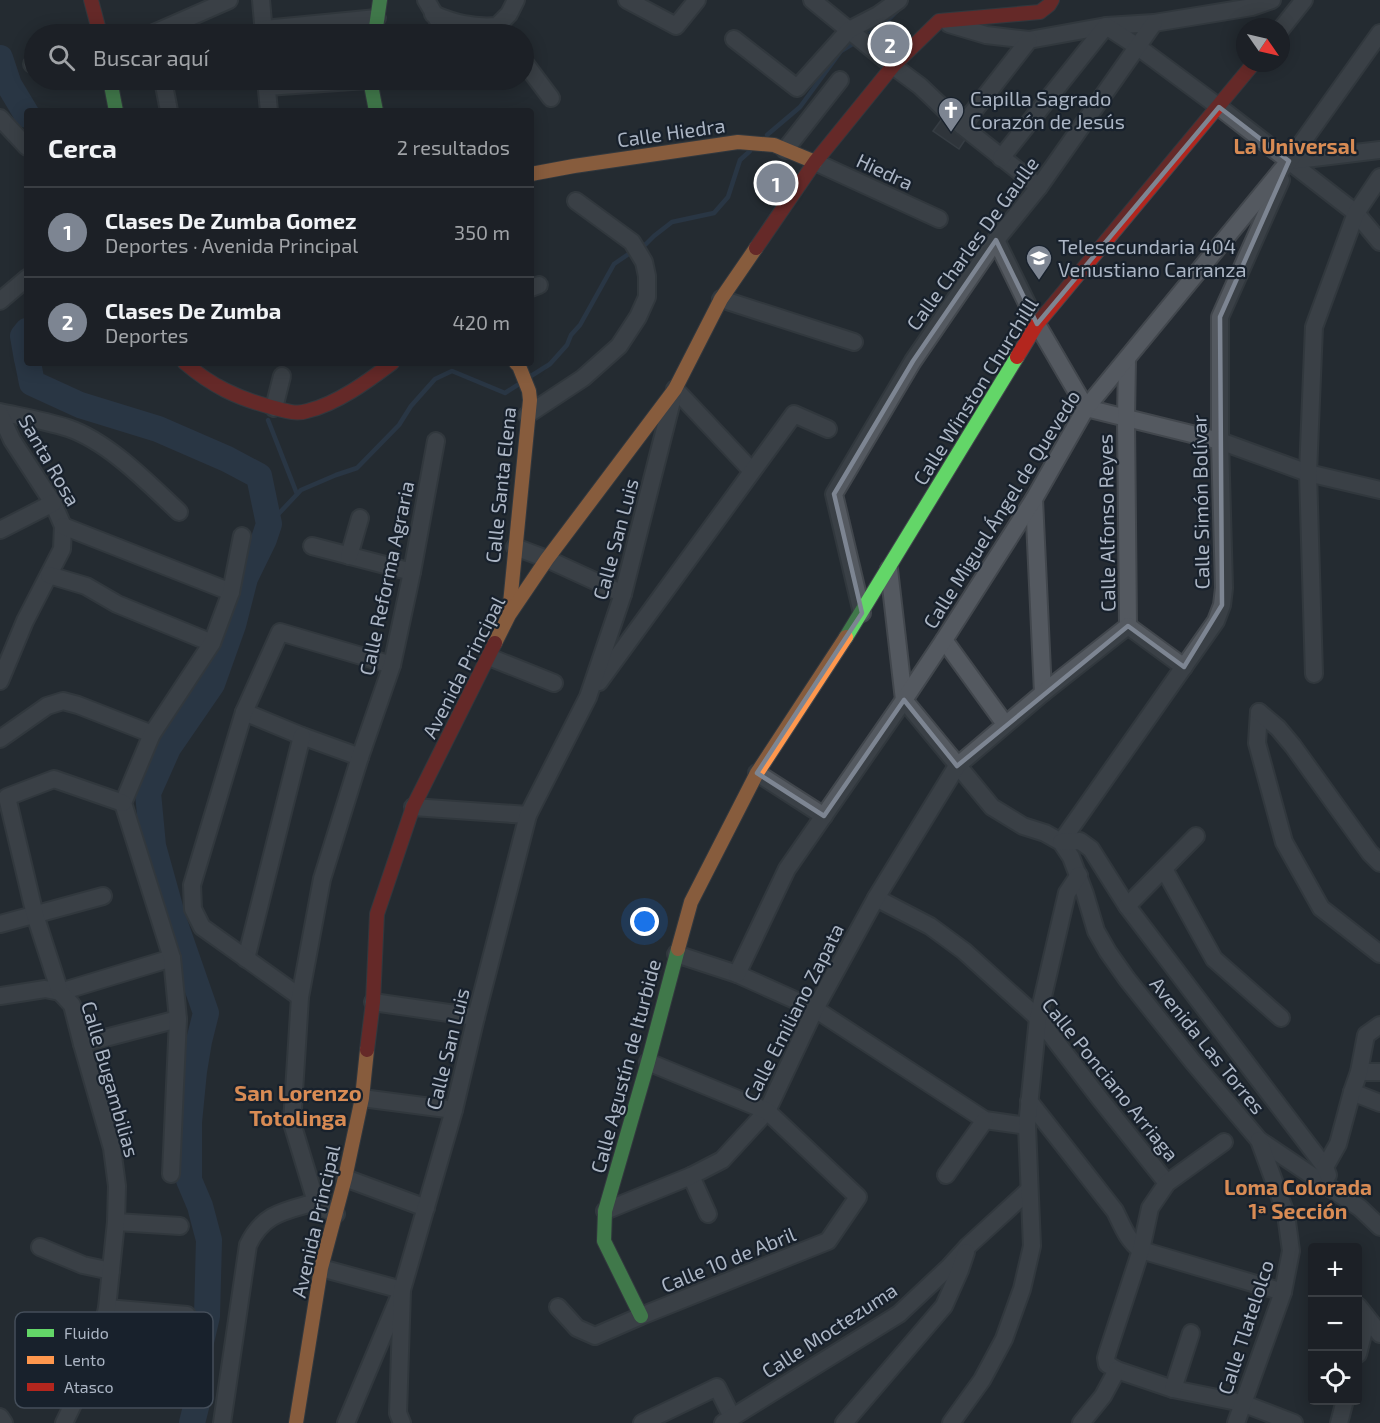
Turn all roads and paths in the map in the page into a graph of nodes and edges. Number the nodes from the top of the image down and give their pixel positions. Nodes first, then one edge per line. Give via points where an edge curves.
1 (229, 0) edge
2 (261, 0) edge
3 (380, 0) edge
4 (516, 0) edge
5 (627, 0) edge
6 (697, 0) edge
7 (812, 0) edge
8 (899, 0) edge
9 (1052, 0) edge
10 (1272, 0) edge
11 (1304, 0) edge
12 (93, 1) edge
13 (429, 7) edge
14 (1290, 18) edge
15 (939, 21) junction
16 (1154, 23) junction
17 (98, 24) edge
18 (175, 24) edge
19 (263, 24) edge
20 (376, 24) edge
21 (440, 24) edge
22 (463, 24) edge
23 (503, 24) edge
24 (1106, 26) junction
25 (853, 33) junction
26 (1380, 33) edge
27 (734, 39) dead end
28 (1029, 40) junction
29 (1138, 47) junction
30 (887, 61) junction
31 (1247, 72) edge
32 (534, 75) edge
33 (840, 80) dead end
34 (112, 90) edge
35 (165, 90) edge
36 (268, 90) edge
37 (372, 90) edge
38 (551, 98) dead end
39 (1219, 107) junction
40 (115, 108) edge
41 (168, 108) edge
42 (269, 108) edge
43 (375, 108) edge
44 (0, 118) edge
45 (962, 126) junction
46 (24, 144) edge
47 (780, 148) junction
48 (1380, 150) edge
49 (1001, 158) junction
50 (1289, 161) junction
51 (815, 162) junction
52 (534, 173) edge
53 (1380, 177) edge
54 (1039, 187) junction
55 (576, 201) dead end
56 (1356, 213) junction
57 (939, 219) dead end
58 (996, 240) junction
59 (1380, 242) edge
60 (24, 281) edge
61 (721, 299) junction
62 (0, 301) edge
63 (1037, 324) junction
64 (854, 342) dead end
65 (1127, 359) junction
66 (188, 366) edge
67 (517, 366) edge
68 (370, 370) edge
69 (282, 376) dead end
70 (675, 389) junction
71 (274, 408) junction
72 (1086, 408) junction
73 (0, 413) edge
74 (528, 415) junction
75 (1126, 419) junction
76 (828, 429) dead end
77 (436, 441) dead end
78 (1220, 441) junction
79 (6, 443) edge
80 (752, 471) junction
81 (1308, 473) junction
82 (1380, 490) edge
83 (1034, 500) junction
84 (53, 503) junction
85 (179, 512) dead end
86 (360, 518) dead end
87 (63, 526) junction
88 (0, 530) edge
89 (242, 536) dead end
90 (312, 546) dead end
91 (515, 547) junction
92 (349, 556) junction
93 (547, 560) junction
94 (889, 569) junction
95 (412, 572) junction
96 (49, 575) junction
97 (231, 592) junction
98 (623, 594) junction
99 (862, 613) junction
100 (509, 615) junction
101 (1128, 626) junction
102 (944, 640) junction
103 (212, 643) junction
104 (489, 657) junction
105 (392, 665) junction
106 (1184, 666) junction
107 (1314, 674) dead end
108 (0, 681) edge
109 (554, 683) dead end
110 (1043, 693) junction
111 (588, 697) junction
112 (904, 700) junction
113 (244, 712) junction
114 (1005, 724) junction
115 (152, 734) junction
116 (302, 736) junction
117 (0, 739) edge
118 (360, 757) junction
119 (957, 766) junction
120 (757, 773) junction
121 (123, 803) junction
122 (413, 807) junction
123 (528, 815) junction
124 (824, 816) junction
125 (1196, 836) dead end
126 (1061, 842) junction
127 (1380, 863) edge
128 (1164, 869) junction
129 (1079, 875) junction
130 (103, 896) dead end
131 (876, 898) junction
132 (1127, 906) junction
133 (35, 915) junction
134 (0, 924) edge
135 (676, 954) junction
136 (1380, 954) edge
137 (172, 958) junction
138 (246, 958) junction
139 (737, 974) junction
140 (60, 992) junction
141 (0, 996) edge
142 (300, 997) junction
143 (373, 1002) junction
144 (815, 1009) junction
145 (476, 1017) junction
146 (1038, 1018) junction
147 (1281, 1018) dead end
148 (178, 1019) junction
149 (1380, 1025) edge
150 (82, 1044) junction
151 (648, 1062) junction
152 (1359, 1072) junction
153 (1380, 1072) edge
154 (1352, 1092) junction
155 (362, 1098) junction
156 (1029, 1101) junction
157 (1380, 1102) edge
158 (454, 1110) junction
159 (767, 1112) junction
160 (985, 1120) junction
161 (1027, 1126) junction
162 (1259, 1140) junction
163 (1224, 1142) dead end
164 (1325, 1167) junction
165 (171, 1174) dead end
166 (946, 1175) dead end
167 (691, 1176) junction
168 (345, 1178) junction
169 (1167, 1183) junction
170 (1029, 1190) junction
171 (1335, 1190) junction
172 (316, 1202) junction
173 (426, 1208) junction
174 (605, 1211) junction
175 (336, 1214) junction
176 (708, 1214) dead end
177 (116, 1222) junction
178 (180, 1226) dead end
179 (1380, 1227) edge
180 (968, 1246) junction
181 (40, 1247) dead end
182 (1141, 1250) junction
183 (321, 1268) junction
184 (111, 1271) junction
185 (402, 1290) junction
186 (1283, 1292) junction
187 (558, 1307) dead end
188 (106, 1308) junction
189 (105, 1312) edge
190 (152, 1312) edge
191 (1362, 1312) edge
192 (642, 1316) junction
193 (1191, 1333) dead end
194 (1380, 1334) edge
195 (1112, 1367) junction
196 (1173, 1389) junction
197 (1242, 1403) junction
198 (1344, 1405) edge
199 (71, 1408) edge
200 (0, 1418) edge
201 (728, 1420) edge
202 (4, 1423) edge
203 (64, 1423) edge
204 (222, 1423) edge
205 (296, 1423) edge
206 (346, 1423) edge
207 (402, 1423) edge
208 (642, 1423) edge
209 (844, 1423) edge
210 (951, 1423) edge
211 (1081, 1423) edge
212 (1236, 1423) edge
213 (1294, 1423) edge
214 (1339, 1423) edge

1 - 18 street
2 - 19 street
3 - 20 street
4 - 23 street
5 - 6 street via 676,26
7 - 25 street
8 - 25 street
9 - 15 street via 1040,12
10 - 16 street via 1252,7
11 - 14 street
12 - 17 street
13 - 21 street
13 - 22 street via 451,22
15 - 28 street via 986,35
15 - 30 street, Avenida Principal
16 - 24 street
16 - 29 street, Calle Charles De Gaulle
24 - 28 street
24 - 29 street
24 - 49 street
25 - 27 street via 797,88
25 - 30 street
26 - 50 street, Calle Miguel Ángel de Quevedo
28 - 45 street
29 - 39 street
29 - 54 street, Calle Charles De Gaulle
30 - 45 street
30 - 51 street, Avenida Principal
31 - 39 street, Calle Winston Churchilll
32 - 38 street
33 - 47 street
34 - 40 street
35 - 41 street
36 - 42 street
37 - 43 street
39 - 50 street
39 - 63 street, Calle Winston Churchilll
44 - 46 street
45 - 49 street
47 - 51 street, Calle Hiedra
47 - 52 street, Calle Hiedra via 738,142
48 - 50 street
49 - 54 street
50 - 56 street
50 - 65 street, Calle Miguel Ángel de Quevedo
50 - 78 street, Calle Simón Bolívar via 1220,317
51 - 57 street, Hiedra
51 - 61 street, Avenida Principal
53 - 56 street
54 - 58 street, Calle Charles De Gaulle
55 - 74 street via 632,242 644,262 646,297 619,346 583,378
56 - 59 street
56 - 81 street via 1314,327
58 - 63 street
58 - 99 street, Calle Charles De Gaulle via 913,362 834,494
60 - 62 street
61 - 64 street
61 - 70 street, Avenida Principal
63 - 72 street
63 - 94 street, Calle Winston Churchilll
65 - 72 street, Calle Miguel Ángel de Quevedo
65 - 75 street, Calle Alfonso Reyes
66 - 71 street via 207,382 243,400
67 - 74 street, Calle Santa Elena via 529,391
68 - 71 street via 309,411
69 - 71 street
70 - 80 street
70 - 93 street, Avenida Principal
70 - 98 street, Calle San Luis
72 - 75 street
72 - 83 street, Calle Miguel Ángel de Quevedo
73 - 79 street, Santa Rosa
73 - 85 street via 70,429 93,440 123,461
74 - 91 street, Calle Santa Elena
75 - 78 street
75 - 101 street, Calle Alfonso Reyes
76 - 80 street, Calle San Luis via 794,414
77 - 95 street, Calle Reforma Agraria
78 - 81 street
78 - 106 street, Calle Simón Bolívar via 1222,605 1216,621
79 - 84 street, Santa Rosa
80 - 111 street, Calle San Luis
81 - 82 street
81 - 107 street
83 - 102 street, Calle Miguel Ángel de Quevedo
83 - 110 street
84 - 87 street, Santa Rosa
84 - 88 street
86 - 92 street
87 - 96 street via 62,549
87 - 97 street
89 - 97 street
90 - 92 street
91 - 93 street
91 - 100 street, Calle Santa Elena
92 - 95 street
93 - 98 street
93 - 100 street, Avenida Principal
94 - 99 street, Calle Winston Churchilll
94 - 112 street
95 - 105 street, Calle Reforma Agraria
96 - 103 street via 86,586 117,604
96 - 108 street
97 - 103 street
98 - 111 street, Calle San Luis
99 - 120 street, Calle Agustín de Iturbide
100 - 104 street, Avenida Principal
101 - 106 street
101 - 110 street, Calle Emiliano Zapata
102 - 112 street, Calle Miguel Ángel de Quevedo
102 - 114 street
103 - 115 street
104 - 109 street
104 - 122 street, Avenida Principal
105 - 113 street via 280,632
105 - 118 street, Calle Reforma Agraria
106 - 126 street, Calle Simón Bolívar
110 - 114 street, Calle Emiliano Zapata
111 - 123 street, Calle San Luis
112 - 119 street, Avenida Las Torres
112 - 124 street, Calle Miguel Ángel de Quevedo
113 - 116 street
113 - 138 street via 192,885 193,909 202,927
114 - 119 street, Calle Emiliano Zapata
115 - 117 street via 63,701 47,706
115 - 121 street
116 - 118 street
116 - 138 street
118 - 142 street, Calle Reforma Agraria via 322,879
119 - 126 street, Avenida Las Torres via 992,807
119 - 131 street, Calle Emiliano Zapata
120 - 124 street
120 - 135 street, Calle Agustín de Iturbide via 700,881
121 - 133 street, Calle Bugambilias via 54,779 7,797
121 - 137 street
122 - 123 street
122 - 143 street, Avenida Principal via 377,914
123 - 145 street, Calle San Luis
124 - 139 street, Calle Miguel Ángel de Quevedo via 787,869
125 - 128 street
126 - 129 street, Avenida Las Torres
126 - 132 street, Avenida Las Torres via 1080,841 1090,849
127 - 136 street via 1293,746 1259,712 1257,743 1284,842 1322,908
128 - 132 street
128 - 147 street via 1214,959
129 - 146 street via 1067,893
129 - 162 street, Avenida Las Torres via 1096,932 1108,952
130 - 133 street
131 - 144 street, Calle Emiliano Zapata
131 - 146 street, Calle Ponciano Arriaga via 930,926 964,951
132 - 164 street, Avenida Las Torres
133 - 134 street
133 - 140 street, Calle Bugambilias
135 - 139 street
135 - 151 street, Calle Agustín de Iturbide
137 - 140 street
137 - 148 street
138 - 142 street
139 - 144 street
140 - 141 street via 45,989
140 - 150 street, Calle Bugambilias via 72,1005
142 - 172 street, Calle Reforma Agraria via 292,1123
143 - 145 street
143 - 155 street, Avenida Principal
144 - 159 street, Calle Emiliano Zapata
144 - 160 street
145 - 158 street, Calle San Luis
146 - 156 street
146 - 169 street, Calle Ponciano Arriaga
148 - 150 street
148 - 165 street
149 - 152 street via 1366,1035
150 - 177 street, Calle Bugambilias via 112,1148
151 - 159 street
151 - 174 street, Calle Agustín de Iturbide
152 - 153 street
152 - 154 street
154 - 157 street
154 - 164 street via 1338,1144
155 - 158 street
155 - 168 street, Avenida Principal
156 - 161 street
156 - 182 street
158 - 173 street, Calle San Luis
159 - 167 street, Calle Emiliano Zapata via 722,1160
159 - 192 street, Calle 10 de Abril via 858,1197 828,1241
160 - 161 street
160 - 166 street
161 - 170 street
162 - 171 street, Avenida Las Torres
162 - 186 street, Calle Tlatelolco via 1286,1214 1291,1251
163 - 169 street
164 - 171 street, Avenida Las Torres
167 - 174 street, Calle Emiliano Zapata
167 - 176 street
168 - 173 street
168 - 175 street, Avenida Principal
169 - 182 street via 1150,1208
170 - 180 street, Calle Moctezuma
170 - 210 street via 1032,1246 1022,1289 1004,1339 982,1380
171 - 179 street, Avenida Las Torres
172 - 175 street
172 - 204 street via 275,1215 253,1233 248,1245
173 - 185 street, Calle San Luis
174 - 192 street, Calle Agustín de Iturbide via 604,1240
175 - 183 street, Avenida Principal
177 - 178 street
177 - 184 street, Calle Bugambilias
180 - 201 street, Calle Moctezuma via 899,1314
180 - 209 street via 944,1306
181 - 184 street
182 - 186 street
182 - 195 street via 1107,1351 1106,1358
183 - 185 street
183 - 205 street, Avenida Principal
184 - 188 street, Calle Bugambilias
185 - 206 street
185 - 207 street, Calle San Luis via 398,1413
186 - 197 street, Calle Tlatelolco
187 - 192 street, Calle 10 de Abril via 577,1328 595,1336
188 - 189 street, Calle Bugambilias
188 - 190 street
191 - 194 street
193 - 196 street
195 - 196 street
195 - 211 street via 1103,1396
196 - 197 street
197 - 212 street, Calle Tlatelolco
197 - 213 street
198 - 214 street
199 - 203 street, Calle Bugambilias
200 - 202 street
201 - 208 street via 717,1387

